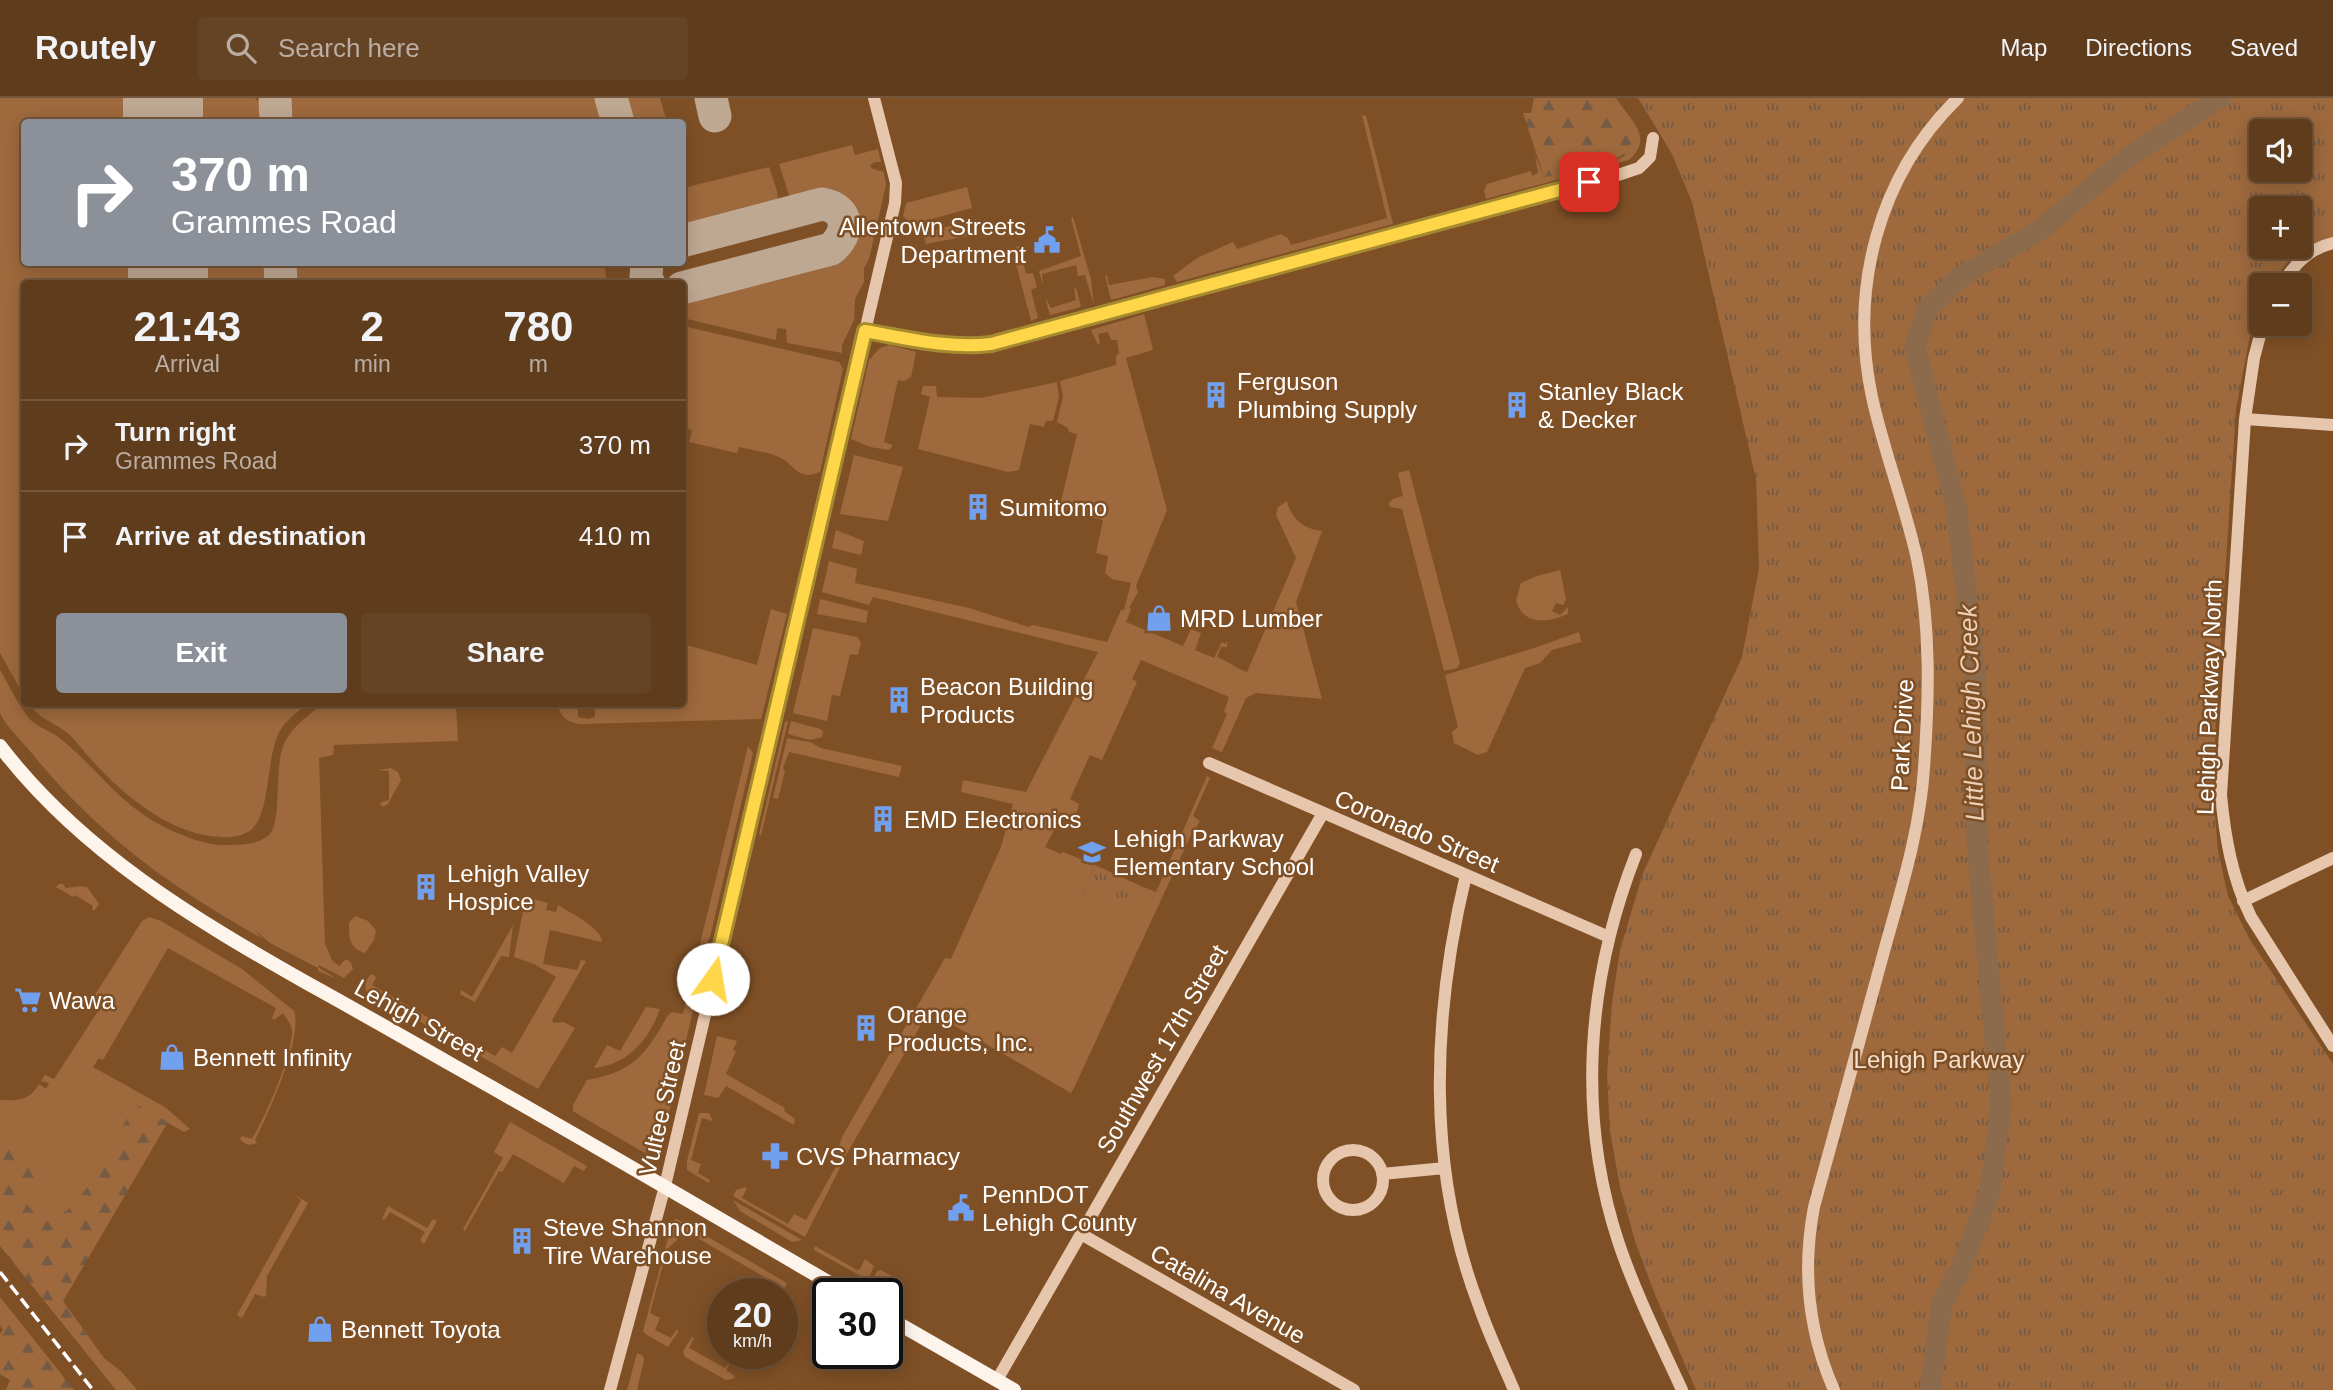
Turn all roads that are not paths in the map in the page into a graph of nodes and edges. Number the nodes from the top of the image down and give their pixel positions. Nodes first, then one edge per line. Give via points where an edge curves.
1 (874, 98) edge
2 (1958, 98) edge
3 (1653, 138) dead end
4 (2333, 243) edge
5 (2289, 273) edge
6 (865, 331) junction
7 (2260, 336) edge
8 (2245, 419) junction
9 (2333, 425) edge
10 (2, 752) edge
11 (1209, 763) dead end
12 (1323, 813) junction
13 (1636, 854) dead end
14 (2333, 858) edge
15 (1466, 875) junction
16 (2243, 901) junction
17 (1609, 937) junction
18 (2333, 1046) edge
19 (1446, 1168) junction
20 (1382, 1174) junction
21 (665, 1186) junction
22 (1081, 1234) junction
23 (821, 1278) edge
24 (903, 1326) edge
25 (998, 1380) junction
26 (610, 1390) edge
27 (1014, 1390) edge
28 (1354, 1390) edge
29 (1514, 1390) edge
30 (1682, 1390) edge
31 (1834, 1390) edge

1 - 6 street, Vultee Street via 897,192
2 - 31 street, Park Drive via 1918,145 1888,201 1864,294 1872,397 1909,525 1923,596 1926,729 1910,855 1809,1232 1810,1312
3 - 6 street via 1650,157 1639,168 1609,178 991,344 944,344
4 - 5 street via 2316,248
6 - 21 street, Vultee Street
7 - 8 street, Lehigh Parkway North
8 - 9 street
8 - 16 street, Lehigh Parkway North via 2221,795 2228,848
10 - 21 main road, Lehigh Street via 85,835 173,904
11 - 12 street, Coronado Street
12 - 15 street, Coronado Street
12 - 22 street, Southwest 17th Street
13 - 17 street
14 - 16 street
15 - 17 street, Coronado Street
15 - 19 street via 1441,1020
16 - 18 street, Lehigh Parkway North
17 - 30 street via 1598,993 1592,1069 1600,1164 1627,1264
19 - 20 street
19 - 29 street via 1475,1294
20 - 20 street via 1373,1158 1347,1151 1325,1168 1324,1188 1335,1204 1364,1208 1379,1194
21 - 23 main road, Lehigh Street
21 - 26 street, Vultee Street
22 - 25 street, Southwest 17th Street
22 - 28 street, Catalina Avenue
24 - 25 main road
25 - 27 main road

